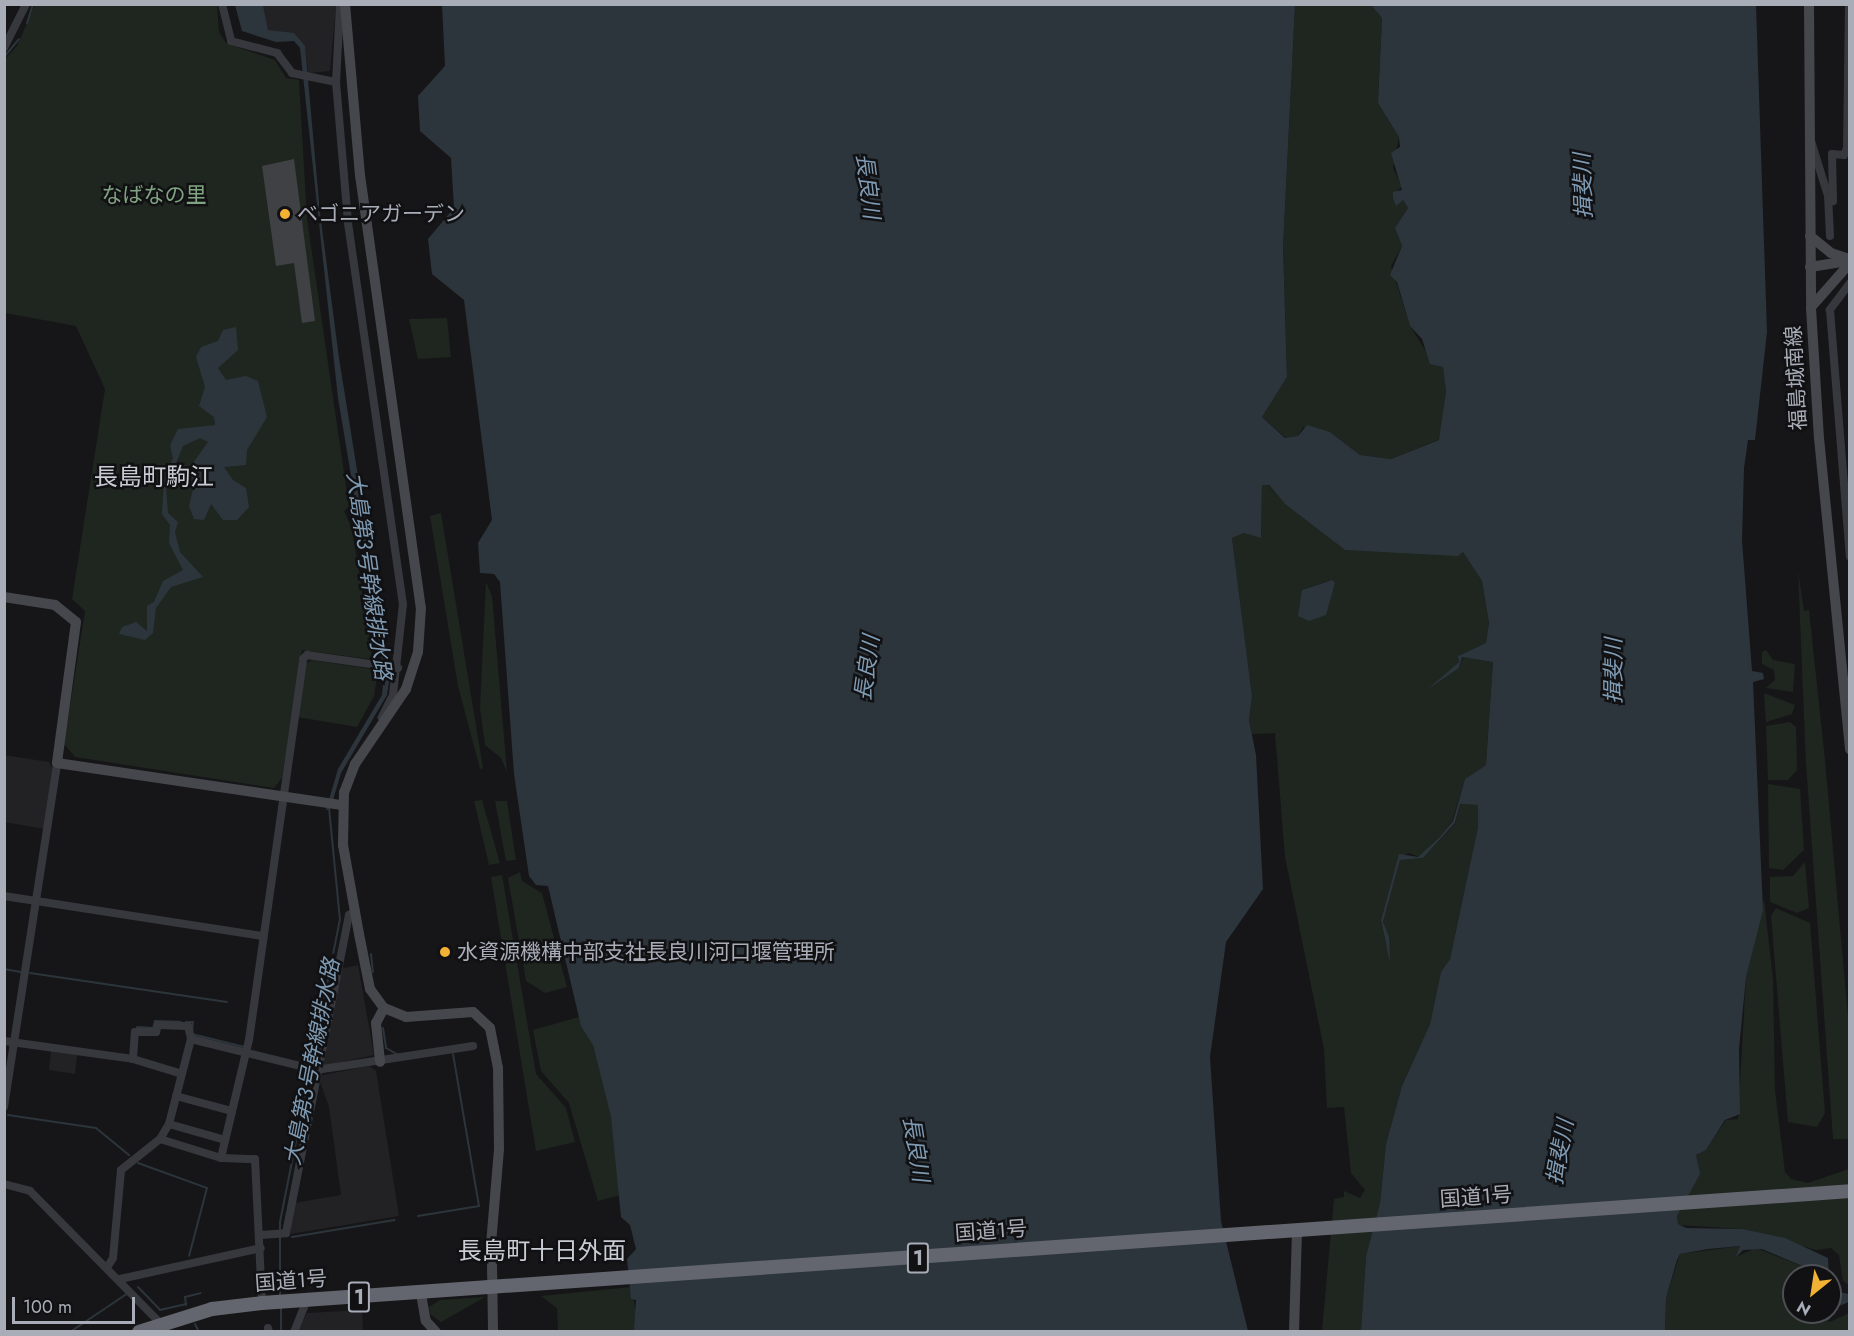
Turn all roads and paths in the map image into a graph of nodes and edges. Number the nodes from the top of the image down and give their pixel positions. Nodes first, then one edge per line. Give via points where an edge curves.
1 (26, 4) edge
2 (222, 4) edge
3 (339, 4) edge
4 (345, 4) edge
5 (1809, 4) edge
6 (1849, 4) edge
7 (4, 48) edge
8 (336, 82) junction
9 (1810, 140) junction
10 (1847, 156) edge
11 (1829, 202) junction
12 (1810, 236) junction
13 (1830, 236) dead end
14 (1850, 261) edge
15 (1810, 267) junction
16 (1850, 283) edge
17 (1811, 308) junction
18 (1845, 482) edge
19 (1850, 556) edge
20 (4, 597) edge
21 (394, 668) junction
22 (382, 730) junction
23 (1850, 748) edge
24 (57, 763) junction
25 (283, 797) junction
26 (339, 805) junction
27 (4, 897) edge
28 (35, 901) junction
29 (355, 911) junction
30 (261, 936) junction
31 (384, 1008) junction
32 (191, 1039) junction
33 (4, 1041) edge
34 (14, 1042) junction
35 (473, 1046) dead end
36 (246, 1053) junction
37 (134, 1059) junction
38 (380, 1062) junction
39 (312, 1069) junction
40 (182, 1074) junction
41 (176, 1096) junction
42 (4, 1107) edge
43 (232, 1111) junction
44 (169, 1124) junction
45 (160, 1139) junction
46 (225, 1140) junction
47 (221, 1158) junction
48 (4, 1184) edge
49 (1850, 1191) edge
50 (260, 1235) junction
51 (1297, 1235) junction
52 (491, 1244) tunnel mouth
53 (261, 1248) junction
54 (492, 1265) tunnel mouth
55 (108, 1266) junction
56 (120, 1279) junction
57 (494, 1288) junction
58 (421, 1294) junction
59 (302, 1301) junction
60 (265, 1303) junction
61 (159, 1322) junction
62 (496, 1330) edge
63 (139, 1332) edge
64 (294, 1332) edge
65 (436, 1332) edge
66 (1294, 1332) edge

1 - 7 street
2 - 8 street via 231,41 277,53 288,70 298,74
3 - 8 street
4 - 22 street via 360,176 421,608 412,671
5 - 9 street, 福島城南線
6 - 10 street
8 - 21 street via 349,234 403,604
9 - 11 street
9 - 12 street, 福島城南線
10 - 11 street via 1832,154 1833,201
11 - 13 street
12 - 14 street via 1831,253
12 - 15 street, 福島城南線
14 - 15 street
14 - 17 street
15 - 17 street, 福島城南線
16 - 18 street via 1830,310
17 - 23 street, 福島城南線 via 1819,438
18 - 19 street
20 - 24 street via 55,604 76,622
21 - 22 street via 393,695 381,719
21 - 25 street via 307,655 303,659
22 - 26 street via 355,764
24 - 25 street
24 - 28 street
25 - 26 street
25 - 30 street
26 - 29 street
27 - 28 street
28 - 30 street
28 - 34 street
29 - 31 street via 370,989
29 - 39 street via 349,915
30 - 36 street
31 - 38 street via 375,1023
31 - 52 street via 406,1017 473,1012 490,1028 498,1068 499,1128
32 - 36 street
32 - 37 street via 188,1026 158,1025 156,1032 135,1032
32 - 40 street
33 - 34 street
34 - 37 street
34 - 42 street
35 - 38 street
36 - 39 street
36 - 43 street
37 - 40 street
38 - 39 street
39 - 50 street via 284,1233
40 - 41 street
41 - 43 street
41 - 44 street
43 - 46 street
44 - 45 street
44 - 46 street
45 - 47 street
45 - 55 street via 121,1170 113,1258
46 - 47 street
47 - 50 street via 255,1159
48 - 55 street via 30,1191
49 - 51 highway, 国道1号 / 1
50 - 53 street
51 - 57 highway, 国道1号 / 1
51 - 66 street
53 - 56 street
53 - 60 street
54 - 57 street
55 - 56 street
56 - 61 street
57 - 58 highway, 国道1号 / 1
57 - 62 street
58 - 59 highway, 国道1号 / 1
58 - 65 street via 426,1321
59 - 60 highway, 国道1号 / 1
59 - 64 street
60 - 61 highway, 国道1号 / 1
61 - 63 highway, 国道1号 / 1

